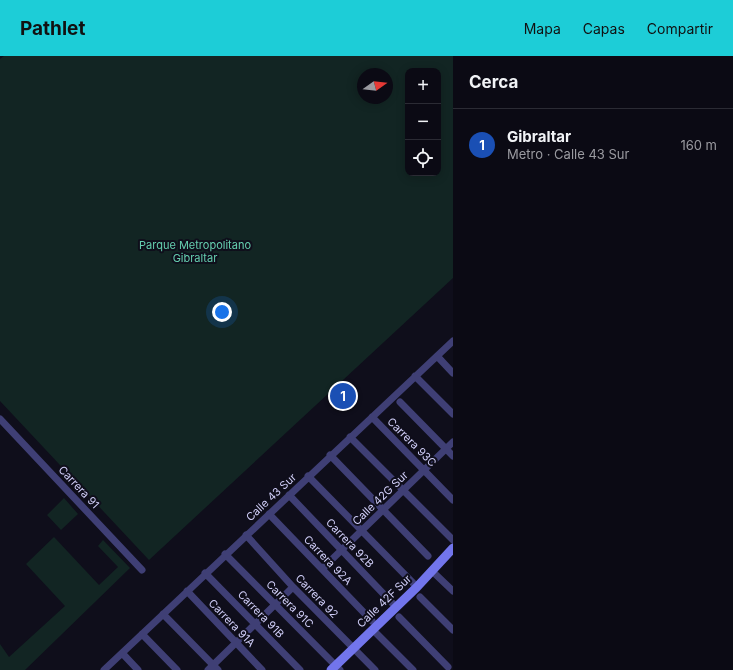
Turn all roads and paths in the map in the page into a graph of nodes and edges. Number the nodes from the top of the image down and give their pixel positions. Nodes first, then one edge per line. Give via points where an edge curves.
1 (453, 341) edge
2 (437, 356) junction
3 (453, 372) edge
4 (415, 376) junction
5 (400, 402) dead end
6 (453, 414) edge
7 (372, 417) junction
8 (0, 419) edge
9 (350, 437) junction
10 (453, 442) edge
11 (446, 449) junction
12 (330, 456) junction
13 (453, 456) edge
14 (425, 470) junction
15 (308, 476) junction
16 (404, 491) junction
17 (289, 495) junction
18 (453, 500) edge
19 (384, 510) junction
20 (269, 514) junction
21 (362, 531) junction
22 (246, 535) junction
23 (453, 540) edge
24 (453, 548) edge
25 (342, 550) junction
26 (225, 554) junction
27 (428, 556) dead end
28 (322, 569) junction
29 (142, 570) dead end
30 (432, 571) junction
31 (205, 573) junction
32 (293, 587) junction
33 (417, 587) junction
34 (187, 591) junction
35 (453, 591) edge
36 (420, 597) dead end
37 (276, 605) junction
38 (396, 607) junction
39 (163, 614) junction
40 (399, 616) dead end
41 (256, 625) junction
42 (372, 625) junction
43 (453, 630) edge
44 (142, 634) junction
45 (237, 643) junction
46 (353, 649) junction
47 (122, 653) junction
48 (448, 666) edge
49 (213, 668) edge
50 (336, 668) edge
51 (104, 670) edge
52 (138, 670) edge
53 (177, 670) edge
54 (262, 670) edge
55 (300, 670) edge
56 (375, 670) edge
57 (413, 670) edge

1 - 2 street, Calle 43 Sur
2 - 3 street
2 - 4 street, Calle 43 Sur
4 - 6 street
4 - 7 street, Calle 43 Sur
5 - 11 street
7 - 9 street, Calle 43 Sur
7 - 14 street, Carrera 93C
8 - 29 street, Carrera 91
9 - 12 street, Calle 43 Sur
9 - 16 street
10 - 11 street, Calle 42G Sur
11 - 13 street
11 - 14 street, Calle 42G Sur
12 - 15 street, Calle 43 Sur
12 - 19 street
14 - 16 street, Calle 42G Sur
14 - 18 street, Carrera 93C
15 - 17 street, Calle 43 Sur
15 - 21 street
16 - 19 street, Calle 42G Sur
16 - 23 street
17 - 20 street, Calle 43 Sur
17 - 25 street, Carrera 92B
19 - 21 street, Calle 42G Sur
19 - 27 street
20 - 22 street, Calle 43 Sur
20 - 28 street, Carrera 92A
21 - 25 street, Calle 42G Sur
21 - 33 street
22 - 26 street, Calle 43 Sur
22 - 32 street, Carrera 92
24 - 30 street, Calle 42F Sur
25 - 28 street, Calle 42G Sur
25 - 38 street, Carrera 92B
26 - 31 street, Calle 43 Sur
26 - 37 street, Carrera 91C
28 - 42 street, Carrera 92A
30 - 33 street, Calle 42F Sur
30 - 35 street
31 - 34 street, Calle 43 Sur
31 - 41 street, Carrera 91B
32 - 37 street
32 - 46 street, Carrera 92
33 - 38 street, Calle 42F Sur
34 - 39 street, Calle 43 Sur
34 - 45 street, Carrera 91A
36 - 43 street
37 - 41 street
37 - 50 street, Carrera 91C
38 - 42 street, Calle 42F Sur
39 - 44 street, Calle 43 Sur
39 - 49 street
40 - 48 street
41 - 45 street
41 - 55 street, Carrera 91B
42 - 46 street, Calle 42F Sur
42 - 57 street, Carrera 92A
44 - 47 street, Calle 43 Sur
44 - 53 street
45 - 49 street
45 - 54 street, Carrera 91A
46 - 50 street, Calle 42F Sur
46 - 56 street, Carrera 92
47 - 51 street, Calle 43 Sur
47 - 52 street

